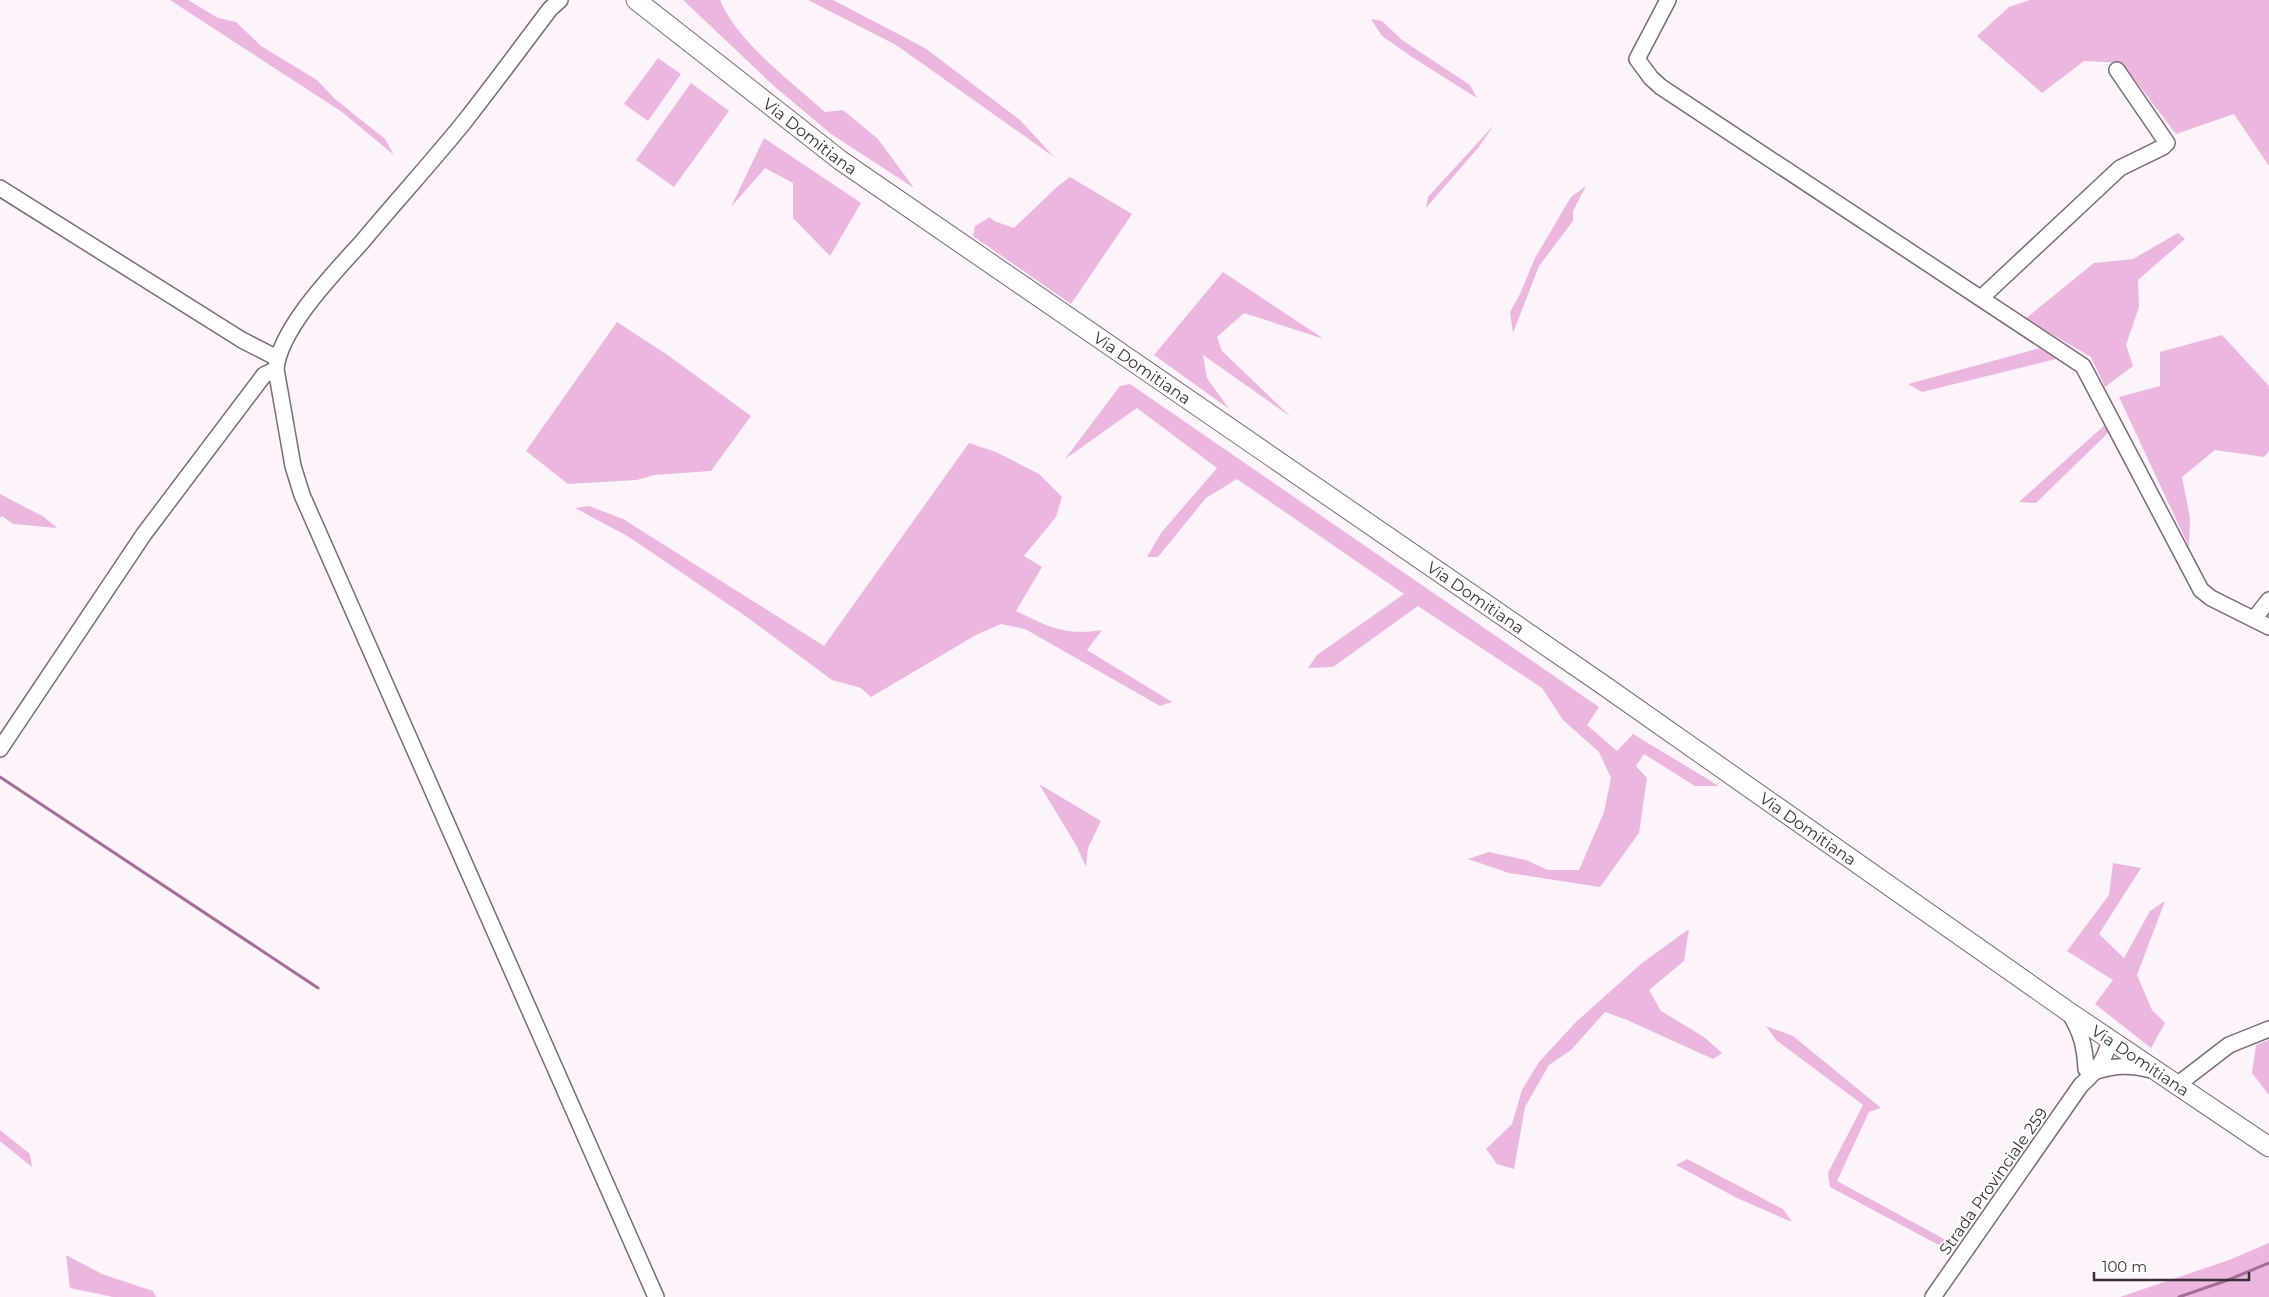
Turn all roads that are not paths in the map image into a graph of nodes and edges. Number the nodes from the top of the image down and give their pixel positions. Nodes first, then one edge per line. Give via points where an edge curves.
1 (560, 0) edge
2 (636, 0) edge
3 (658, 0) edge
4 (1668, 0) edge
5 (690, 40) junction
6 (2117, 70) dead end
7 (0, 188) edge
8 (1981, 298) junction
9 (277, 364) junction
10 (2269, 600) edge
11 (2254, 619) junction
12 (2269, 627) edge
13 (0, 749) edge
14 (2069, 1012) junction
15 (2269, 1029) edge
16 (2110, 1039) junction
17 (2091, 1070) junction
18 (2159, 1072) junction
19 (2178, 1085) junction
20 (2269, 1147) edge
21 (656, 1297) edge
22 (1932, 1297) edge

1 - 9 street via 465,122 320,290 293,327
2 - 5 main road, Via Domitiana
3 - 5 main road, Via Domitiana
4 - 8 street via 1637,58 1651,78
5 - 14 main road, Via Domitiana via 840,160 1599,682
6 - 8 street via 2167,144 2120,168
7 - 9 street
8 - 11 street via 2083,366 2201,590
9 - 13 street via 264,375 144,534
9 - 21 street via 293,466 302,495
10 - 11 street
11 - 12 street
14 - 16 main road, Via Domitiana
14 - 17 street via 2080,1030
15 - 19 street via 2228,1045
16 - 17 street, Strada Provinciale 259 via 2106,1054
16 - 18 main road, Via Domitiana
17 - 18 street, Strada Provinciale 259 via 2129,1066
17 - 22 street, Strada Provinciale 259
18 - 19 main road, Via Domitiana
19 - 20 main road, Via Domitiana

